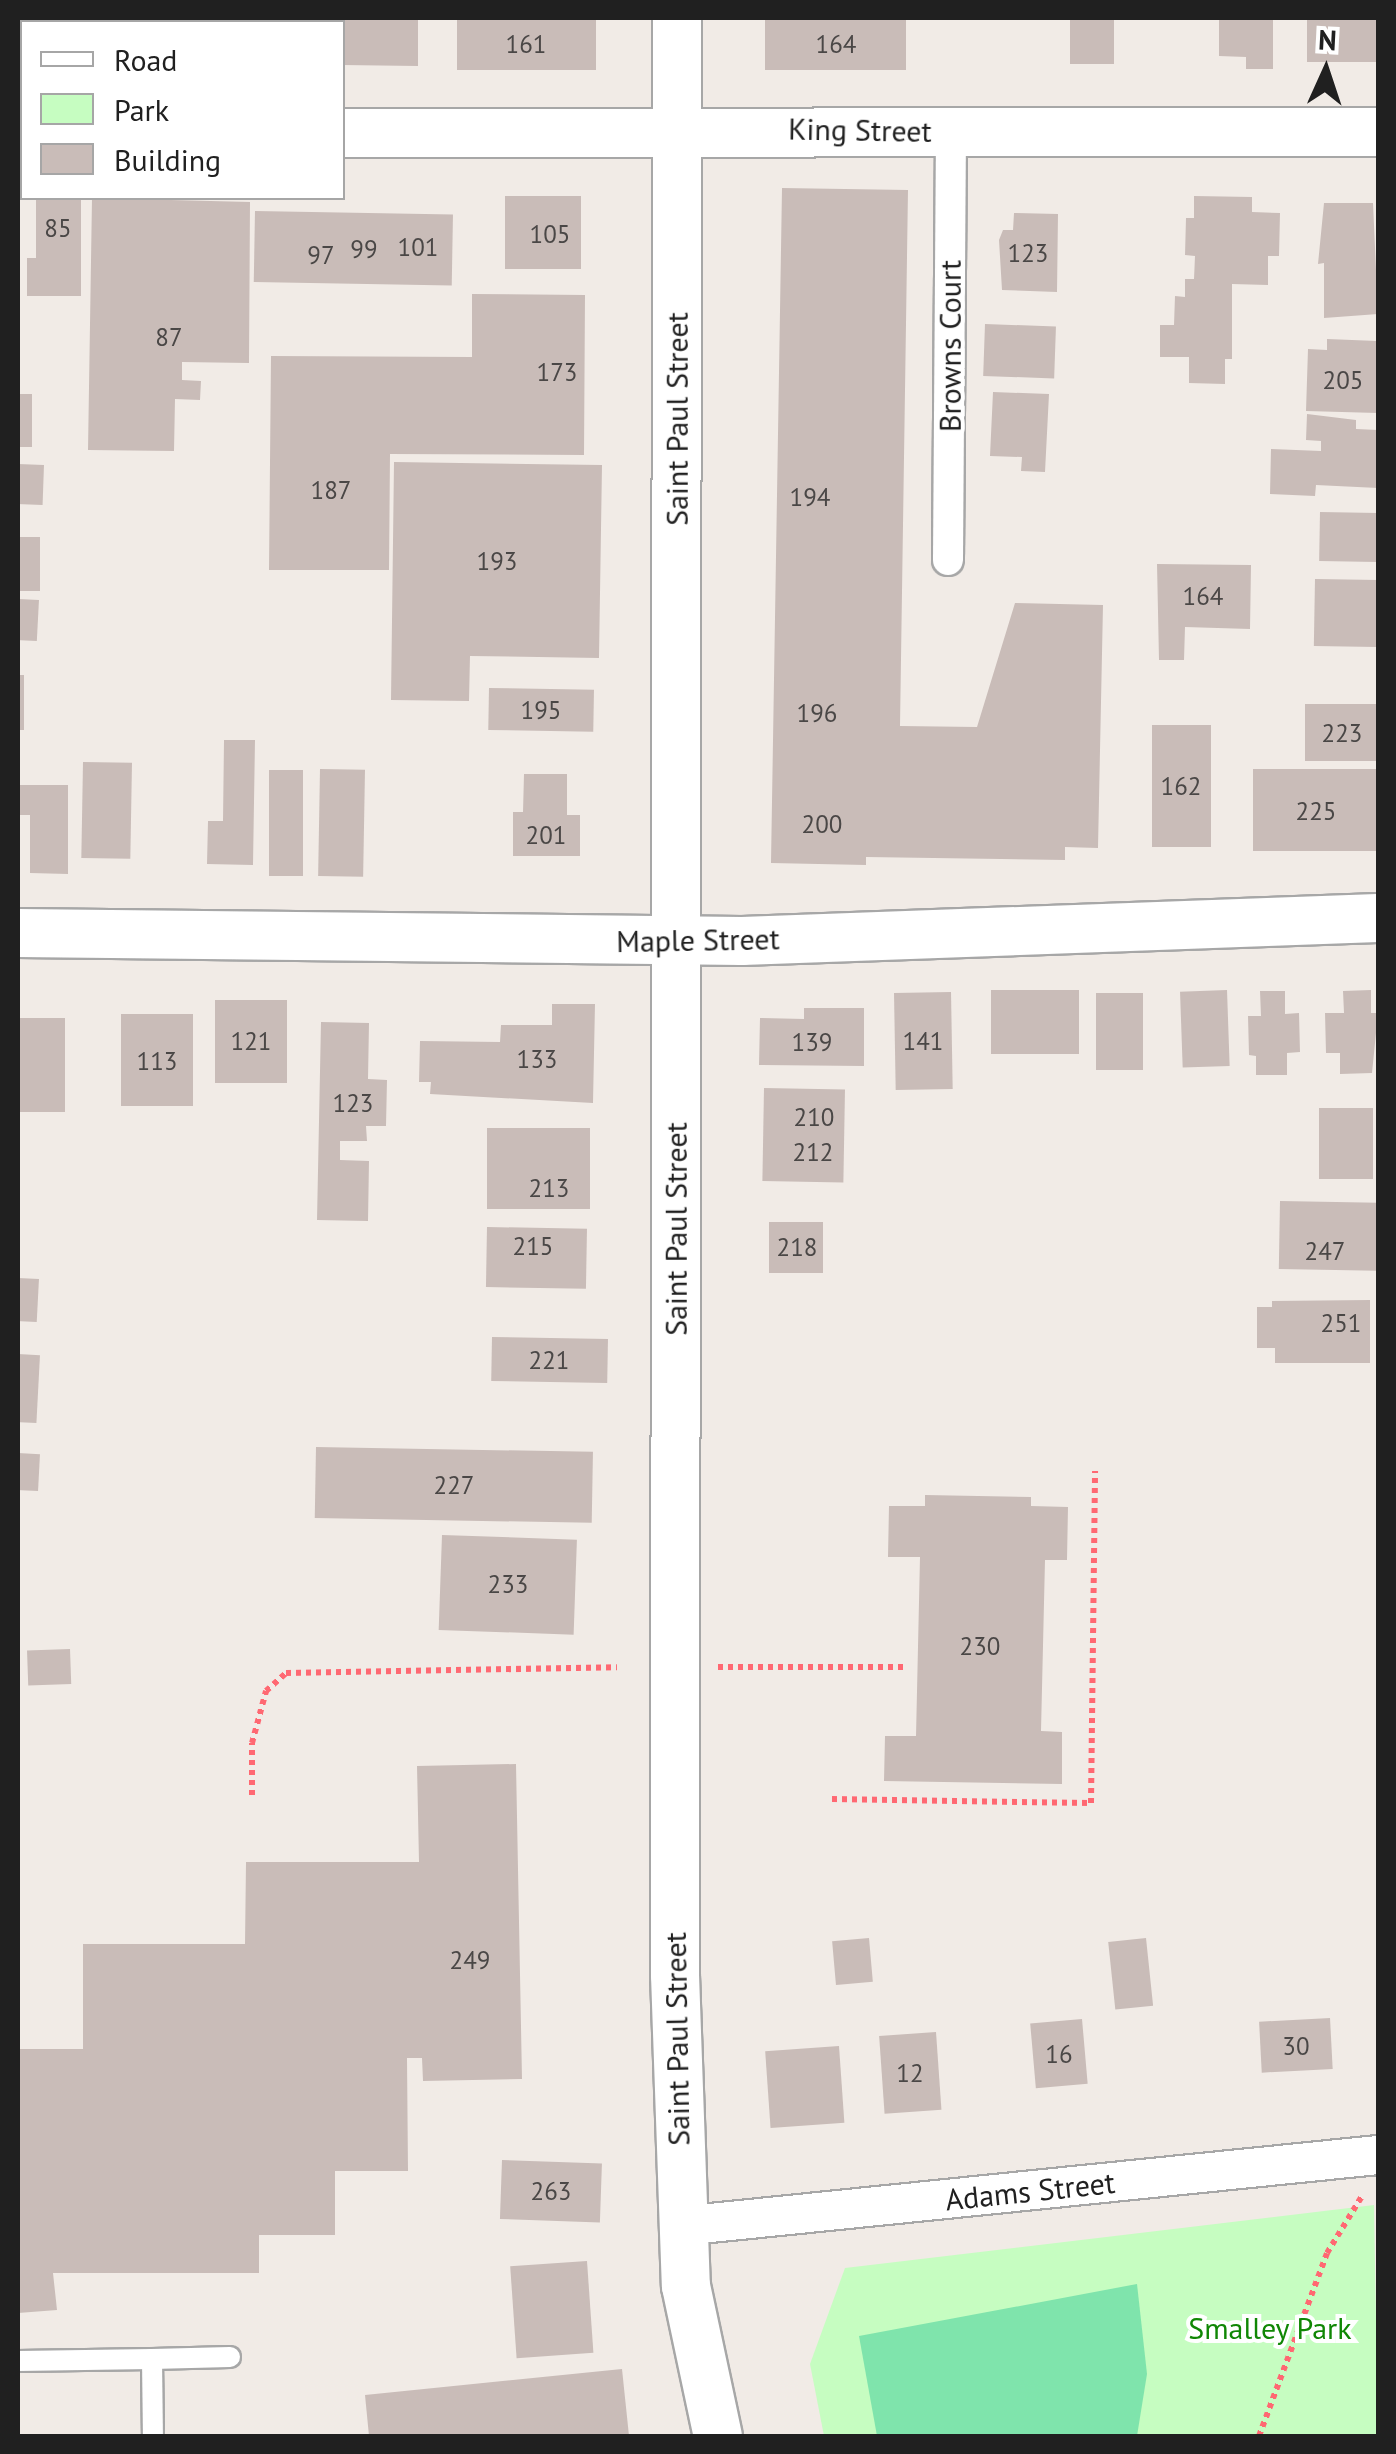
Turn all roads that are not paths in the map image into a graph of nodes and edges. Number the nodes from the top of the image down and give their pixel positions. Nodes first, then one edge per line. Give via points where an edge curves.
1 (677, 18) edge
2 (677, 130) junction
3 (345, 132) edge
4 (951, 132) junction
5 (1378, 132) edge
6 (948, 560) dead end
7 (1378, 918) edge
8 (18, 933) edge
9 (677, 941) junction
10 (1373, 2155) edge
11 (681, 2226) junction
12 (230, 2357) dead end
13 (152, 2359) junction
14 (18, 2361) edge
15 (153, 2436) edge
16 (718, 2436) edge

1 - 2 street, Saint Paul Street
2 - 3 street, King Street
2 - 4 street, King Street
2 - 9 street, Saint Paul Street
4 - 5 street, King Street
4 - 6 street, Browns Court
7 - 9 street, Maple Street
8 - 9 street, Maple Street
9 - 11 street, Saint Paul Street via 675,1975
10 - 11 street, Adams Street
11 - 16 street, Saint Paul Street via 700,2369
12 - 13 lane
13 - 14 lane
13 - 15 lane

